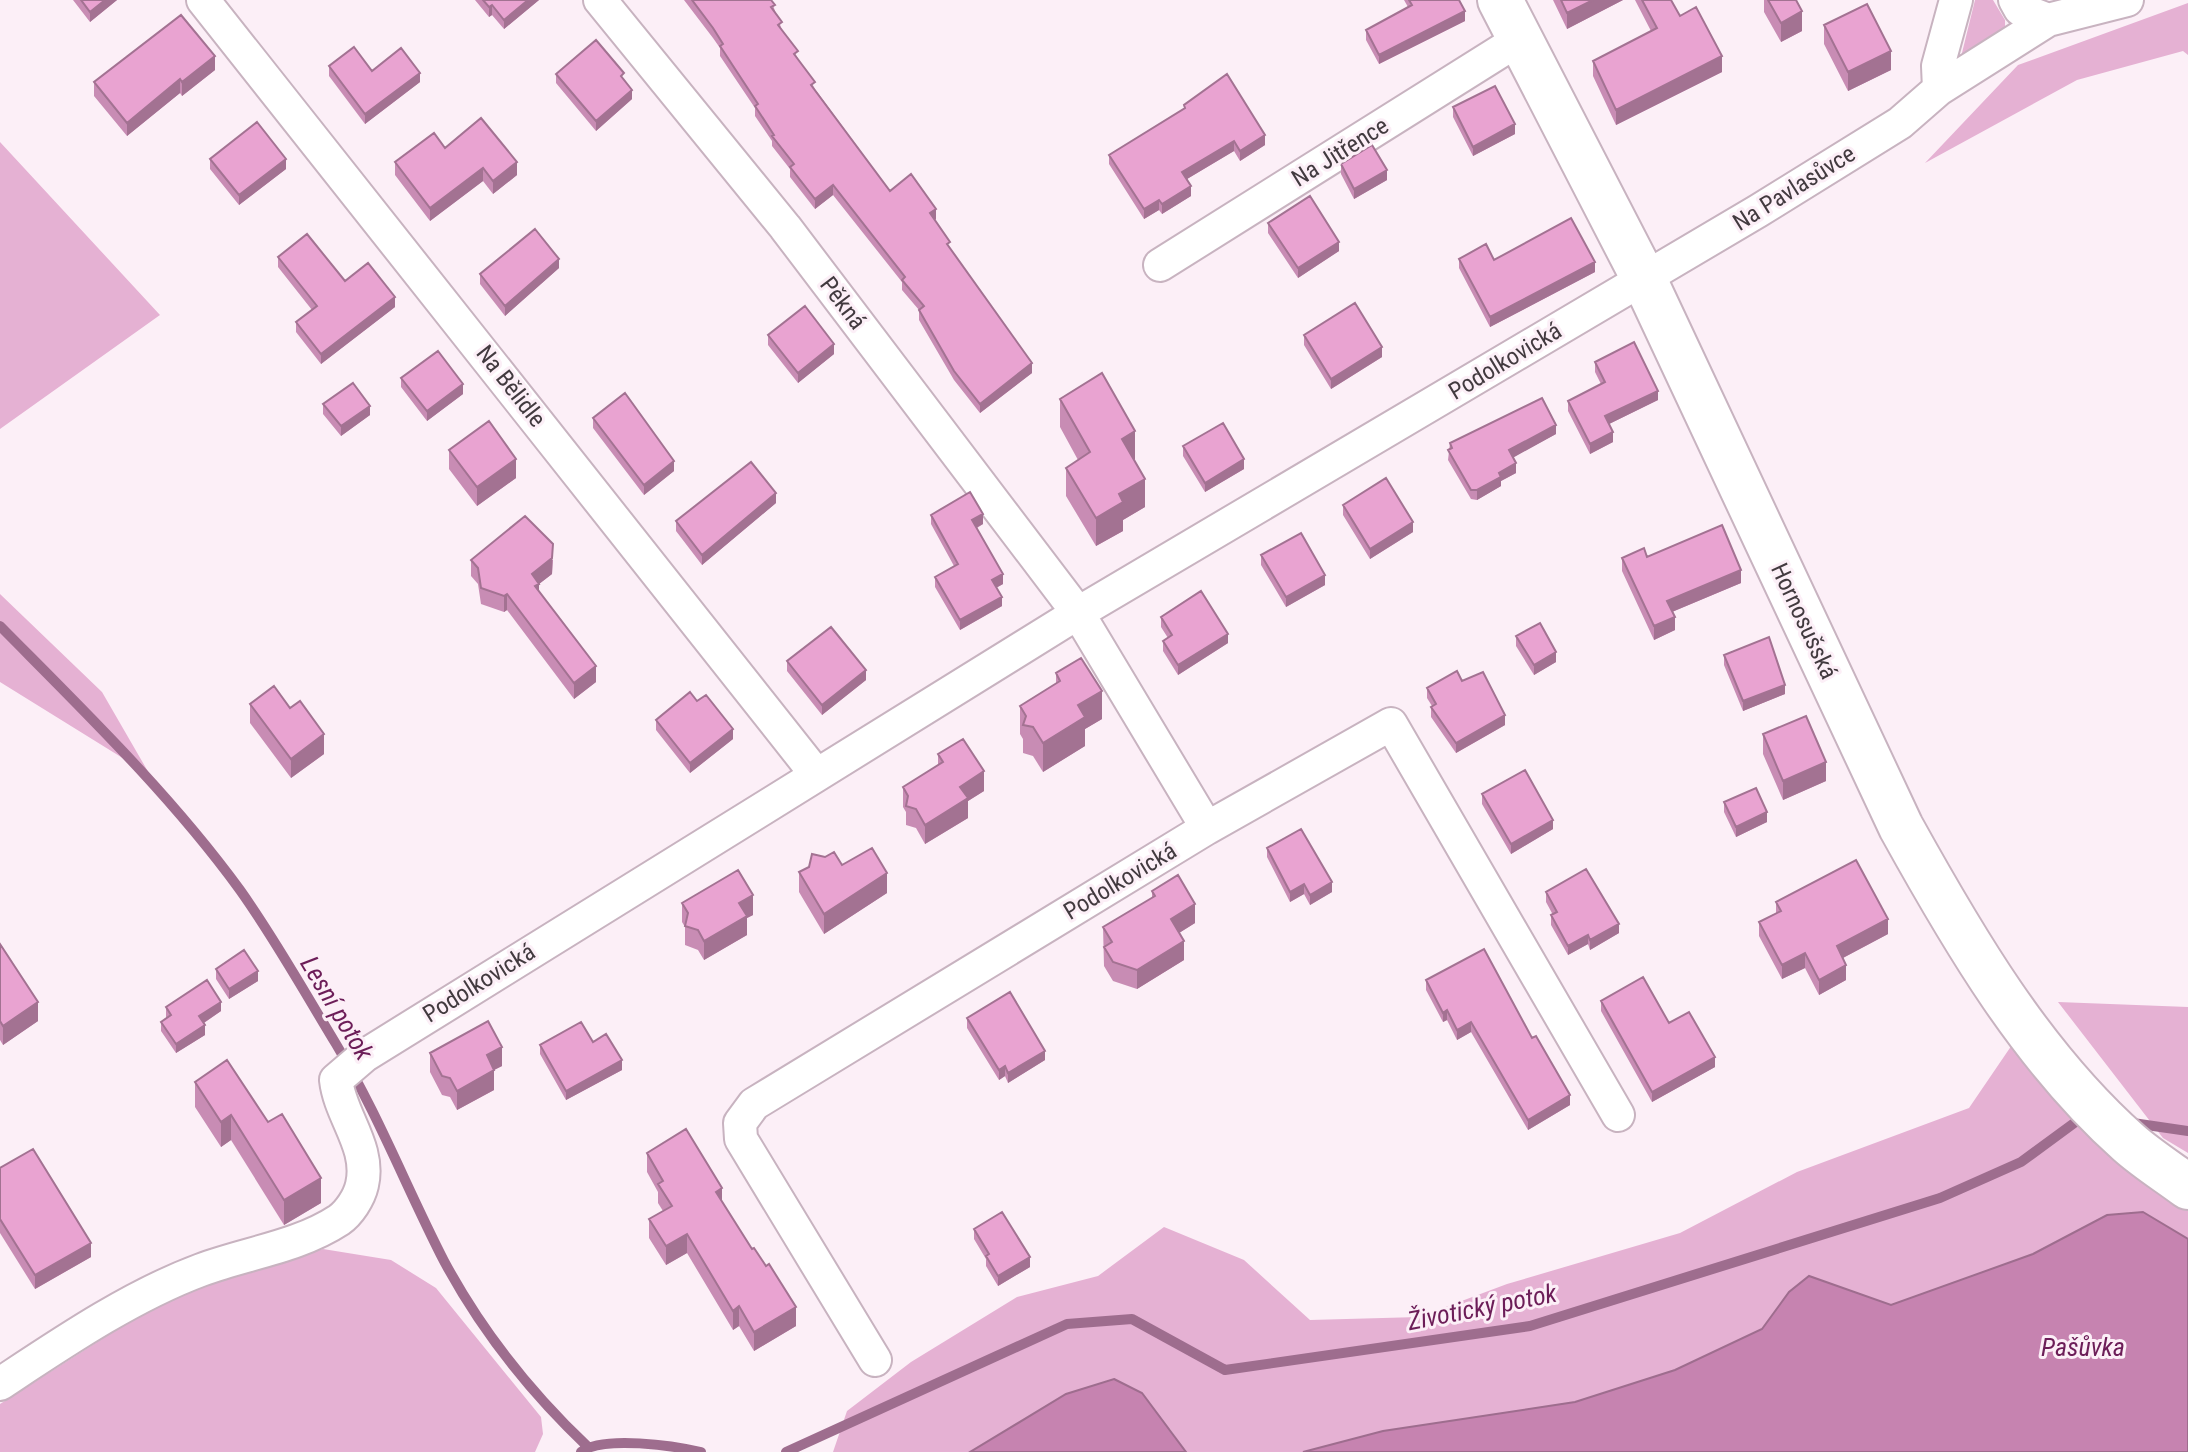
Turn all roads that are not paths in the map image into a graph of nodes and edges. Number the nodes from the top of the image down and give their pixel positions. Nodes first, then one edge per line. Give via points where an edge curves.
1 (203, 0) edge
2 (600, 0) edge
3 (1500, 0) edge
4 (1956, 0) edge
5 (2015, 0) edge
6 (2127, 0) edge
7 (2048, 20) junction
8 (1520, 39) junction
9 (1939, 89) junction
10 (1160, 265) dead end
11 (1644, 279) junction
12 (1078, 613) junction
13 (816, 774) junction
14 (1207, 828) junction
15 (1618, 1115) dead end
16 (2188, 1187) edge
17 (875, 1360) dead end
18 (0, 1384) edge

1 - 13 street, Na Bělidle
2 - 12 street, Pěkná via 785,227
3 - 8 street, Hornosušská
4 - 9 street via 1938,66
5 - 7 street via 2020,9
6 - 7 street
7 - 9 street, Na Pavlasůvce
8 - 10 street, Na Jitřence
8 - 11 street, Hornosušská
9 - 11 street, Na Pavlasůvce via 1900,123
11 - 12 street, Podolkovická
11 - 16 street, Hornosušská via 1901,827 1993,982 2079,1091 2129,1143
12 - 13 street, Podolkovická
12 - 14 street
13 - 18 street, Podolkovická via 352,1065 337,1089 358,1140 363,1173 356,1199 340,1220 292,1242 199,1270 84,1328
14 - 15 street, Podolkovická via 1391,724
14 - 17 street, Podolkovická via 754,1104 740,1123 741,1139

